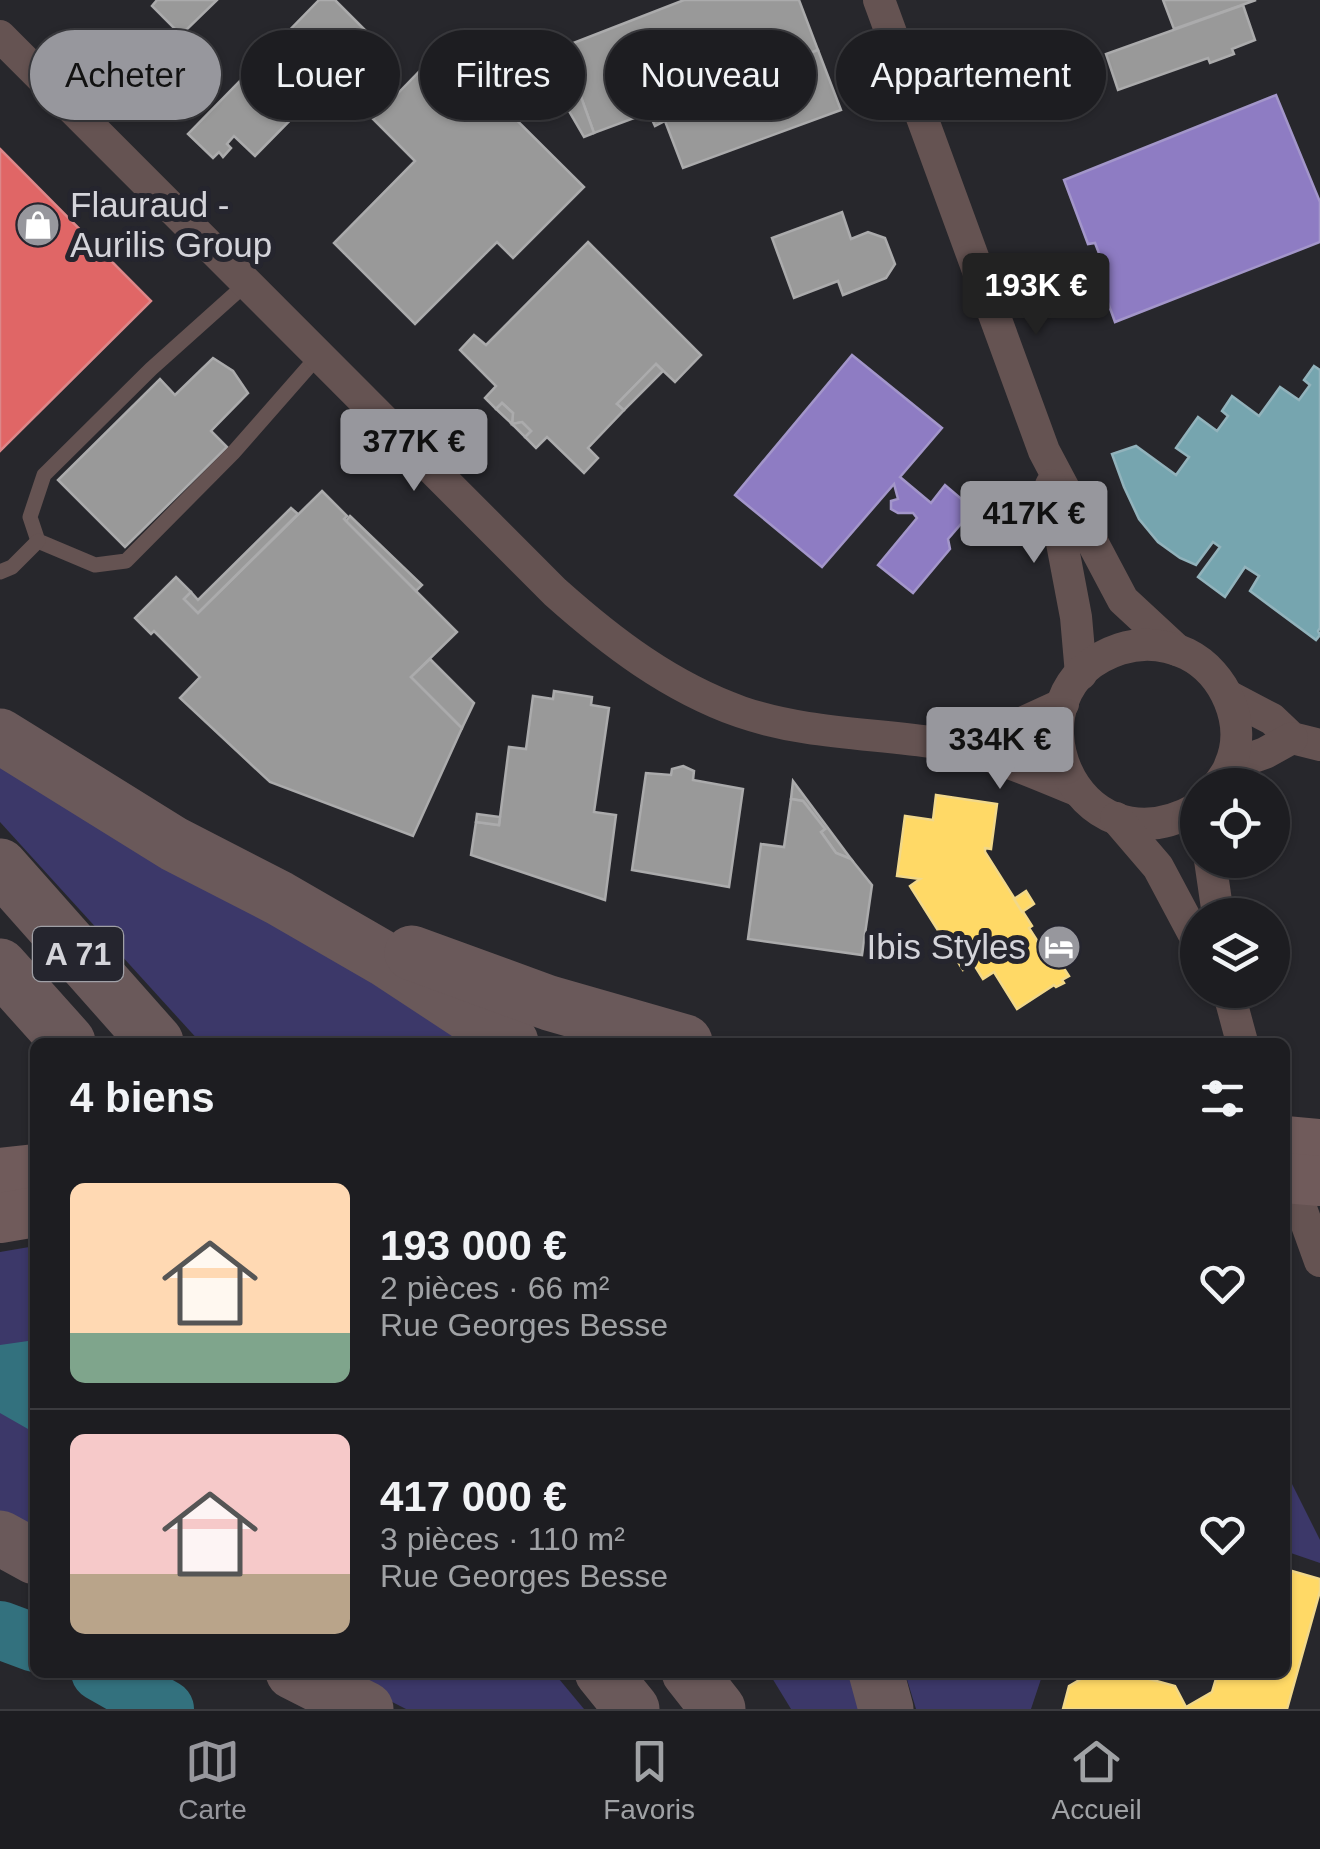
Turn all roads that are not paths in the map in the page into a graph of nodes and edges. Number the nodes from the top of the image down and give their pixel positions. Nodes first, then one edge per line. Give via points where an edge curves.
1 (878, 0) edge
2 (0, 36) edge
3 (247, 282) junction
4 (319, 355) junction
5 (1044, 451) junction
6 (38, 541) junction
7 (0, 572) edge
8 (1177, 650) junction
9 (1081, 674) junction
10 (1228, 696) junction
11 (1063, 704) junction
12 (0, 736) edge
13 (1306, 741) edge
14 (941, 744) junction
15 (1227, 768) edge
16 (1238, 768) edge
17 (1076, 790) junction
18 (1180, 816) edge
19 (1116, 818) junction
20 (0, 866) edge
21 (278, 898) junction
22 (1180, 909) edge
23 (0, 966) edge
24 (1231, 1008) edge
25 (64, 1038) edge
26 (152, 1038) edge
27 (505, 1038) edge
28 (672, 1038) edge
29 (1241, 1038) edge
30 (1290, 1141) edge
31 (1320, 1144) edge
32 (30, 1171) edge
33 (0, 1174) edge
34 (1302, 1190) edge
35 (30, 1213) edge
36 (0, 1218) edge
37 (1320, 1260) edge
38 (0, 1538) edge
39 (30, 1554) edge
40 (305, 1678) edge
41 (607, 1678) edge
42 (694, 1678) edge
43 (878, 1678) edge
44 (366, 1709) edge
45 (632, 1709) edge
46 (718, 1709) edge
47 (886, 1709) edge

1 - 5 street
2 - 3 street
3 - 4 street
3 - 6 lane via 44,475 30,517
4 - 6 lane via 126,560 96,565
4 - 14 street via 555,592 626,652 741,712 796,727
5 - 8 street via 1123,600
5 - 9 street
6 - 7 lane
8 - 9 street via 1126,648
8 - 10 street via 1207,668
9 - 11 street
10 - 13 street
10 - 15 street via 1236,730
11 - 14 street via 1004,731
11 - 17 street via 1057,739
12 - 21 highway via 174,844
13 - 16 street
14 - 17 street
17 - 19 street
18 - 19 street via 1132,823
19 - 22 street via 1158,868
20 - 26 highway, A 71
21 - 27 highway
21 - 28 highway via 513,990
23 - 25 highway, A 71
24 - 29 street
30 - 31 main road
32 - 33 main road
34 - 37 street
35 - 36 main road
38 - 39 highway
40 - 44 highway
41 - 45 highway
42 - 46 highway
43 - 47 highway

